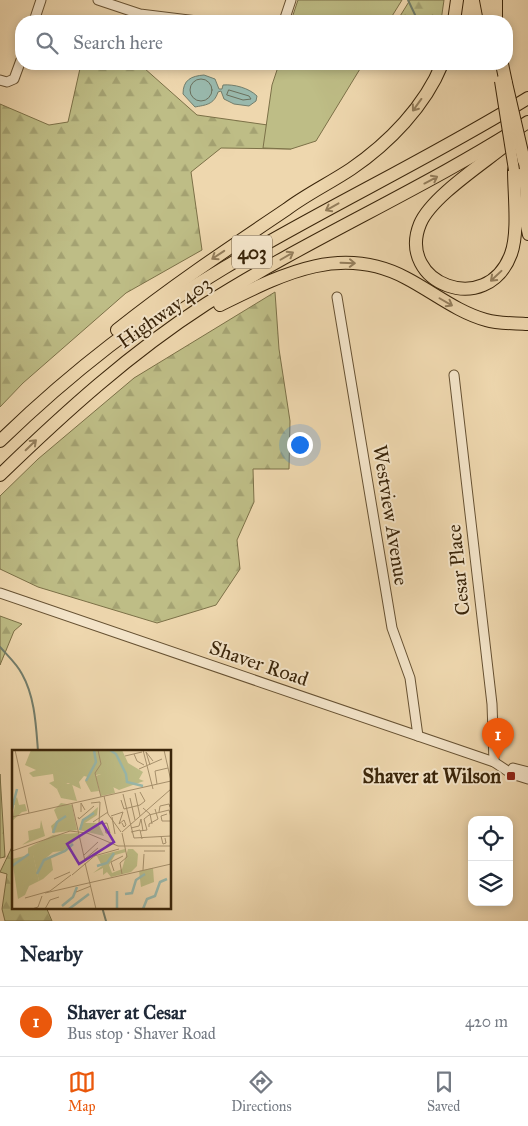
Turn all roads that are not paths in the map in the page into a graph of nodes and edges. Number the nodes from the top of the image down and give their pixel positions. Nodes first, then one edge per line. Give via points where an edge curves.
1 (42, 0) edge
2 (98, 0) edge
3 (291, 0) edge
4 (458, 0) edge
5 (486, 0) edge
6 (496, 0) edge
7 (36, 15) edge
8 (148, 15) edge
9 (286, 15) edge
10 (455, 15) edge
11 (488, 15) edge
12 (496, 15) edge
13 (17, 70) edge
14 (439, 70) edge
15 (499, 70) edge
16 (502, 70) edge
17 (0, 80) edge
18 (503, 82) junction
19 (528, 90) edge
20 (528, 98) edge
21 (528, 122) edge
22 (528, 126) edge
23 (519, 166) junction
24 (362, 190) junction
25 (528, 211) edge
26 (528, 235) edge
27 (337, 297) dead end
28 (528, 324) edge
29 (454, 375) dead end
30 (36, 406) junction
31 (62, 415) junction
32 (0, 441) edge
33 (0, 475) edge
34 (0, 592) edge
35 (418, 736) junction
36 (494, 762) junction
37 (505, 768) junction
38 (528, 772) edge
39 (528, 779) edge

1 - 7 street
2 - 8 street
3 - 9 street
4 - 10 highway
5 - 11 main road
6 - 12 highway
13 - 17 street via 14,79
14 -> 30 highway via 411,114 383,144 169,288 91,352
15 - 18 main road
16 - 18 highway
18 - 23 highway, bridge
19 - 24 highway
20 - 24 highway, Highway 403 / 403 via 464,138
31 -> 21 highway, Highway 403 / 403 via 126,360 205,305 295,252 470,159
23 -> 22 highway via 512,251 498,275 487,284 466,290 439,282 417,257 420,224 443,196
23 - 25 highway
23 - 26 main road
24 -> 30 highway, Highway 403 / 403 via 224,268 168,304 117,340
27 - 35 street, Westview Avenue via 392,628 408,673
31 -> 28 highway via 214,307 262,284 324,263 368,264 385,268 464,312 488,321
29 - 36 street, Cesar Place via 492,704
30 - 32 highway, Highway 403 / 403
33 -> 31 highway, Highway 403 / 403
34 - 35 street, Shaver Road
35 - 36 street, Shaver Road
36 - 37 street, Shaver Road
37 - 38 street, Shaver Road
37 - 39 street, Shaver Road

